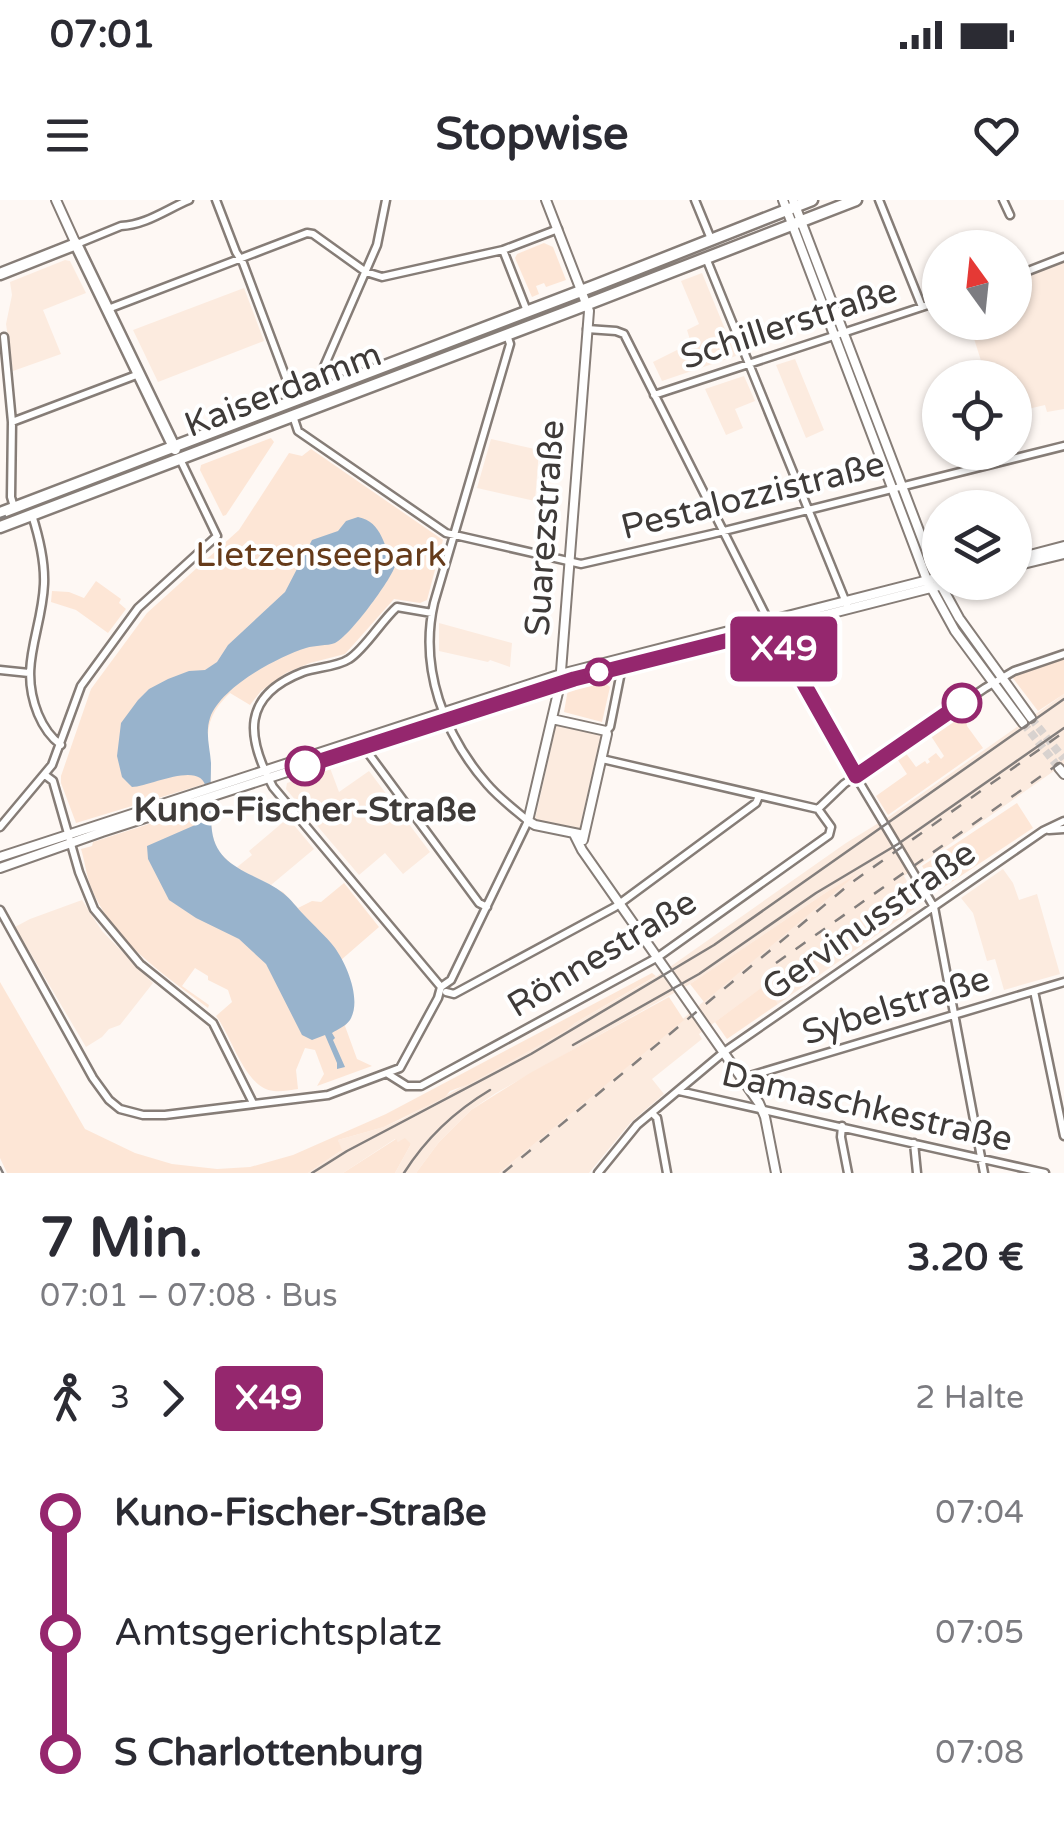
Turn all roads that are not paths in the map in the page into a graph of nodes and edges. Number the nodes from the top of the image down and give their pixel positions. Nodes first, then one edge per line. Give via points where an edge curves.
1 (56, 200) edge
2 (189, 200) edge
3 (216, 200) edge
4 (386, 200) edge
5 (546, 200) edge
6 (695, 200) edge
7 (812, 200) edge
8 (856, 200) edge
9 (878, 200) edge
10 (1003, 200) edge
11 (790, 204) edge
12 (1010, 214) dead end
13 (797, 223) junction
14 (554, 230) junction
15 (711, 239) junction
16 (81, 242) junction
17 (504, 250) junction
18 (1064, 256) edge
19 (706, 258) junction
20 (240, 259) junction
21 (1032, 269) edge
22 (366, 272) junction
23 (0, 274) edge
24 (581, 290) junction
25 (586, 305) junction
26 (113, 307) junction
27 (922, 307) joint
28 (527, 311) junction
29 (587, 329) junction
30 (839, 334) junction
31 (507, 335) junction
32 (4, 337) dead end
33 (748, 363) junction
34 (139, 374) junction
35 (325, 388) junction
36 (654, 394) junction
37 (294, 400) junction
38 (296, 414) junction
39 (12, 422) junction
40 (190, 439) junction
41 (174, 446) junction
42 (1064, 446) edge
43 (196, 453) junction
44 (180, 458) junction
45 (896, 487) junction
46 (808, 509) junction
47 (7, 510) edge
48 (32, 515) junction
49 (3, 526) edge
50 (723, 531) junction
51 (453, 536) junction
52 (922, 542) edge
53 (1064, 550) edge
54 (1032, 558) edge
55 (571, 562) junction
56 (922, 563) edge
57 (922, 586) edge
58 (938, 600) edge
59 (951, 600) edge
60 (848, 606) junction
61 (432, 612) junction
62 (771, 625) junction
63 (1064, 654) edge
64 (622, 667) junction
65 (0, 670) edge
66 (28, 673) junction
67 (1002, 678) junction
68 (561, 679) junction
69 (993, 684) junction
70 (445, 717) junction
71 (552, 719) junction
72 (606, 732) junction
73 (362, 744) junction
74 (61, 745) junction
75 (602, 759) junction
76 (45, 774) junction
77 (266, 775) junction
78 (856, 776) junction
79 (759, 796) junction
80 (818, 809) junction
81 (528, 820) junction
82 (1064, 821) edge
83 (0, 827) edge
84 (1064, 829) edge
85 (1043, 831) junction
86 (579, 835) junction
87 (71, 840) junction
88 (0, 857) edge
89 (0, 868) edge
90 (620, 903) junction
91 (934, 906) junction
92 (487, 907) junction
93 (0, 910) edge
94 (658, 958) junction
95 (1064, 982) edge
96 (444, 990) junction
97 (1034, 991) junction
98 (955, 1014) junction
99 (724, 1052) junction
100 (389, 1073) junction
101 (744, 1081) junction
102 (678, 1091) junction
103 (253, 1103) junction
104 (762, 1109) junction
105 (652, 1113) junction
106 (842, 1126) junction
107 (1064, 1136) edge
108 (914, 1143) junction
109 (982, 1159) junction
110 (598, 1173) edge
111 (667, 1173) edge
112 (776, 1173) edge
113 (848, 1173) edge
114 (917, 1173) edge
115 (984, 1173) edge
116 (1045, 1173) edge

1 - 16 main road
2 - 16 street
3 - 20 street
4 - 22 street
5 - 14 main road, Suarezstraße
6 - 15 street
7 - 11 main road, Kaiserdamm
8 - 13 main road, Kaiserdamm
9 - 27 street
10 - 12 street
11 - 13 main road
11 - 15 main road, Kaiserdamm
13 - 19 main road, Kaiserdamm
13 - 30 main road
14 - 17 street
14 - 24 main road, Suarezstraße
15 - 24 main road, Kaiserdamm
16 - 23 main road
16 - 26 main road
17 - 22 street via 386,276
17 - 28 street
18 - 21 street
19 - 25 main road, Kaiserdamm
19 - 33 street
20 - 22 street via 310,233
20 - 26 street
20 - 37 street
22 - 35 street via 323,370
24 - 25 main road, Suarezstraße
24 - 28 main road, Kaiserdamm
25 - 29 main road, Suarezstraße
25 - 31 main road, Kaiserdamm
26 - 34 main road
27 - 30 street, Schillerstraße
28 - 35 main road, Kaiserdamm
29 - 36 street via 624,334
29 - 55 main road, Suarezstraße
30 - 33 street, Schillerstraße
30 - 45 main road
31 - 38 main road, Kaiserdamm
31 - 51 street via 510,344
32 - 39 street
33 - 36 street, Schillerstraße
33 - 46 street
34 - 39 street
34 - 41 main road
35 - 37 main road, Kaiserdamm
36 - 50 street
37 - 40 main road, Kaiserdamm
38 - 43 main road, Kaiserdamm
38 - 51 street via 305,435
39 - 47 street
40 - 41 main road, Kaiserdamm
40 - 43 main road
41 - 44 main road
41 - 47 main road, Kaiserdamm
42 - 45 street, Pestalozzistraße
43 - 44 main road, Kaiserdamm
44 - 48 main road, Kaiserdamm
44 - 74 street via 216,538 138,608 81,686
45 - 46 street, Pestalozzistraße
45 - 52 main road
45 - 56 main road
46 - 50 street, Pestalozzistraße
46 - 60 street
48 - 49 main road, Kaiserdamm
48 - 66 street via 44,576
50 - 55 street, Pestalozzistraße
50 - 62 street
51 - 55 street
51 - 61 street
53 - 54 main road
55 - 68 main road, Suarezstraße
57 - 60 main road
58 - 69 main road
59 - 67 main road
60 - 62 main road
61 - 70 street via 430,658
61 - 77 street via 397,606 350,658 301,673 268,696 252,728
62 - 64 main road
62 - 68 main road
62 - 78 street
63 - 67 street
64 - 68 main road
64 - 72 street
65 - 66 street
66 - 74 street via 40,719
67 - 69 street
67 - 69 main road via 1027,720
68 - 70 main road
68 - 71 main road, Suarezstraße
69 - 78 street
70 - 73 main road
70 - 81 street via 487,784
71 - 72 main road
71 - 81 main road, Suarezstraße
72 - 75 main road
73 - 77 main road
73 - 92 street
74 - 76 street
75 - 79 street
75 - 86 main road
76 - 83 street
76 - 87 street
77 - 87 main road
77 - 96 street
78 - 80 street
78 - 91 street
79 - 80 street
79 - 90 street
80 - 94 street, Rönnestraße via 832,831 824,839
81 - 86 main road
81 - 92 street, Suarezstraße
82 - 85 street, Gervinusstraße
84 - 85 street, Gervinusstraße
85 - 91 street, Gervinusstraße
86 - 90 main road via 582,850
87 - 88 main road
87 - 89 main road
87 - 103 street via 87,895 103,921 155,978 212,1023
90 - 94 main road
90 - 96 street via 454,994
91 - 98 street
91 - 99 street, Gervinusstraße
92 - 96 street, Suarezstraße
93 - 103 street via 93,1078 120,1109 165,1115
94 - 99 main road
94 - 100 street, Rönnestraße via 420,1086 407,1086
95 - 97 street, Sybelstraße
96 - 100 street, Suarezstraße via 402,1066
97 - 98 street, Sybelstraße
97 - 107 street
98 - 101 street, Sybelstraße
98 - 109 street
99 - 101 main road
99 - 102 street, Gervinusstraße
100 - 103 street via 328,1095
101 - 104 main road
102 - 104 street, Damaschkestraße
102 - 105 street, Gervinusstraße
104 - 106 street, Damaschkestraße
104 - 112 main road
105 - 110 street, Gervinusstraße
105 - 111 street
106 - 108 street, Damaschkestraße
106 - 113 street
108 - 109 street, Damaschkestraße
108 - 114 street
109 - 115 street
109 - 116 street, Damaschkestraße

